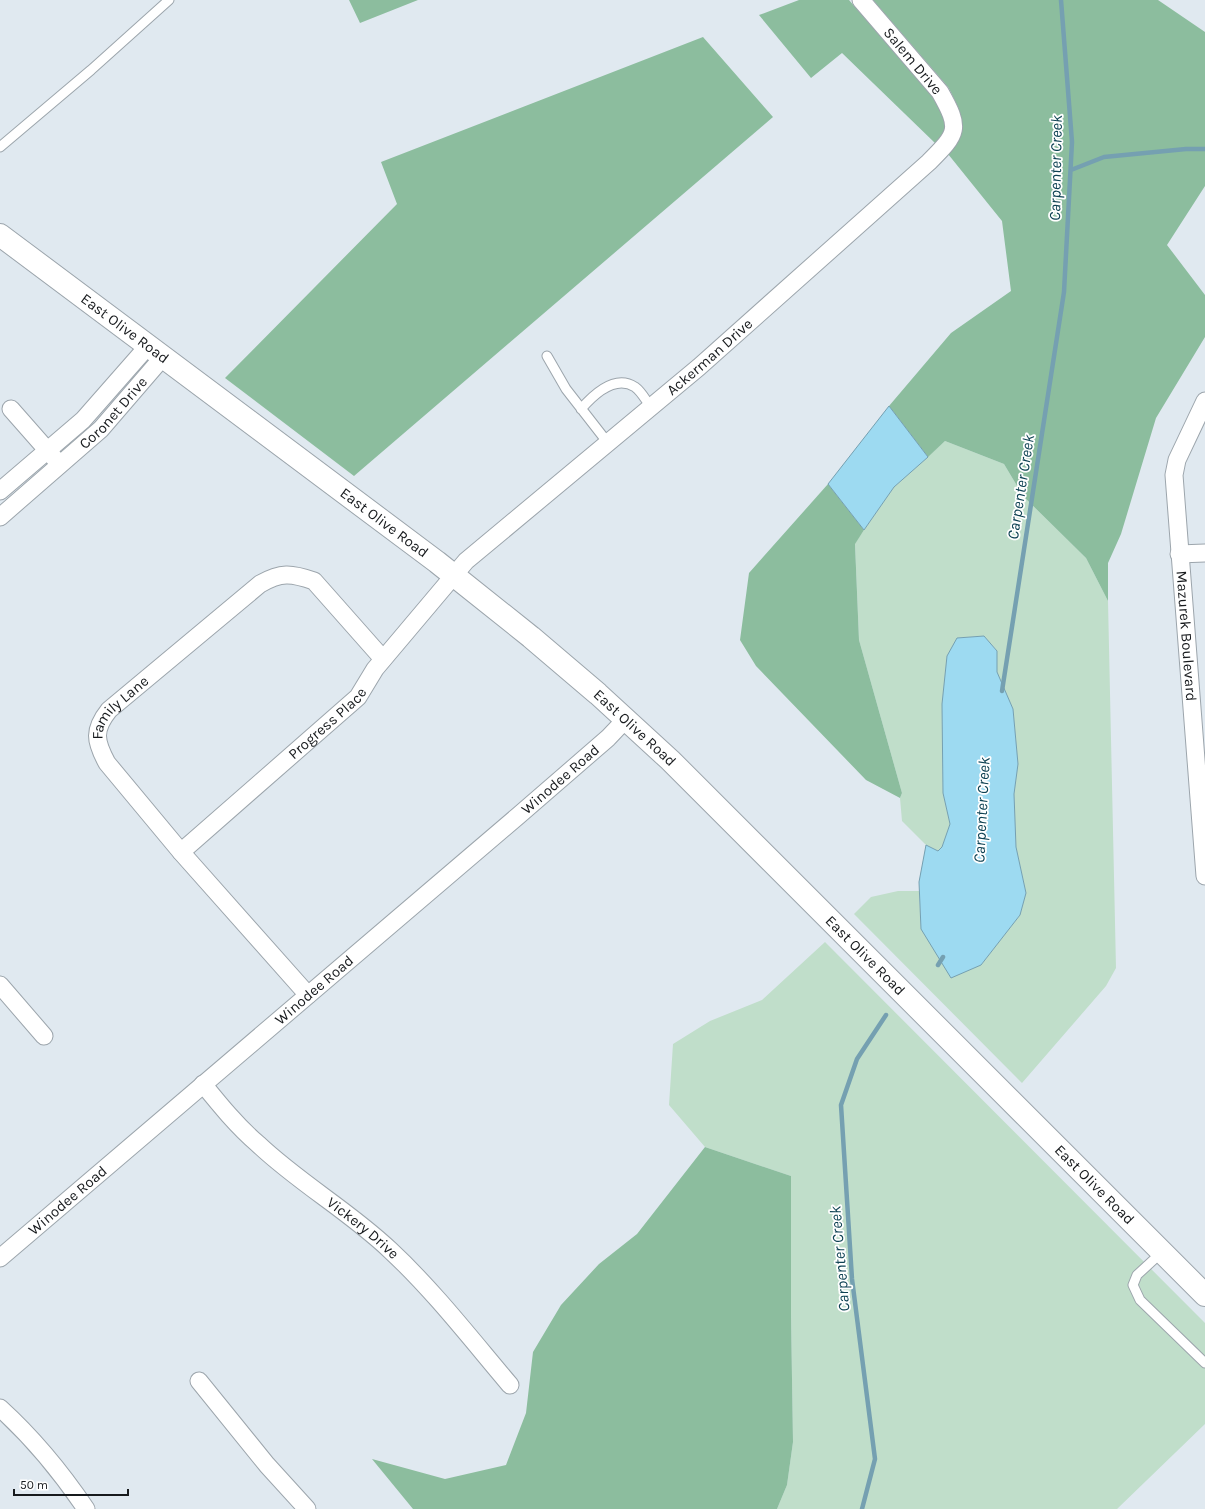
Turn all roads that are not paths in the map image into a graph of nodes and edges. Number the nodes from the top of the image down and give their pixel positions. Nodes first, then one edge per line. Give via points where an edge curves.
1 (169, 0) edge
2 (860, 0) edge
3 (954, 128) joint
4 (0, 147) edge
5 (0, 234) edge
6 (156, 352) junction
7 (547, 356) dead end
8 (1205, 401) edge
9 (11, 408) dead end
10 (651, 408) junction
11 (581, 409) junction
12 (608, 443) junction
13 (48, 450) junction
14 (60, 465) junction
15 (0, 491) edge
16 (0, 517) edge
17 (1205, 553) edge
18 (1179, 554) junction
19 (453, 575) junction
20 (383, 659) junction
21 (626, 719) junction
22 (181, 852) junction
23 (1205, 876) edge
24 (0, 985) edge
25 (308, 995) junction
26 (44, 1036) dead end
27 (203, 1084) junction
28 (1162, 1252) junction
29 (0, 1258) edge
30 (1205, 1295) edge
31 (1205, 1363) edge
32 (199, 1381) dead end
33 (510, 1385) dead end
34 (0, 1408) edge
35 (86, 1509) edge
36 (307, 1509) edge

1 - 4 lane
2 - 3 street, Salem Drive via 940,92 949,108
3 - 10 street, Ackerman Drive via 949,141 929,162
5 - 6 street, East Olive Road
6 - 13 street, Coronet Drive
6 - 14 street, Coronet Drive via 101,429
6 - 19 street, East Olive Road
7 - 11 lane
8 - 18 street, Mazurek Boulevard via 1177,460 1174,475
9 - 13 street
10 - 11 lane via 635,387 626,384 611,385 600,390
10 - 12 street, Ackerman Drive
11 - 12 lane
12 - 19 street, Ackerman Drive via 466,561
13 - 14 street
13 - 15 street, Coronet Drive
14 - 16 street, Coronet Drive
17 - 18 street
18 - 23 street, Mazurek Boulevard
19 - 20 street, Progress Place
19 - 21 street, East Olive Road via 531,637
20 - 22 street, Progress Place via 358,697
20 - 22 street, Family Lane via 314,581 292,575 275,576 260,584 109,710 100,722 97,734 99,749 107,763
21 - 25 street, Winodee Road via 608,738
21 - 28 street, East Olive Road via 777,866
22 - 25 street, Family Lane
24 - 26 street
25 - 27 street, Winodee Road
27 - 29 street, Winodee Road
27 - 33 street, Vickery Drive via 229,1116 258,1145 390,1249 419,1278
28 - 30 street, East Olive Road
28 - 31 lane via 1137,1275 1133,1285 1140,1300
32 - 36 street via 267,1465
34 - 35 street via 41,1449

